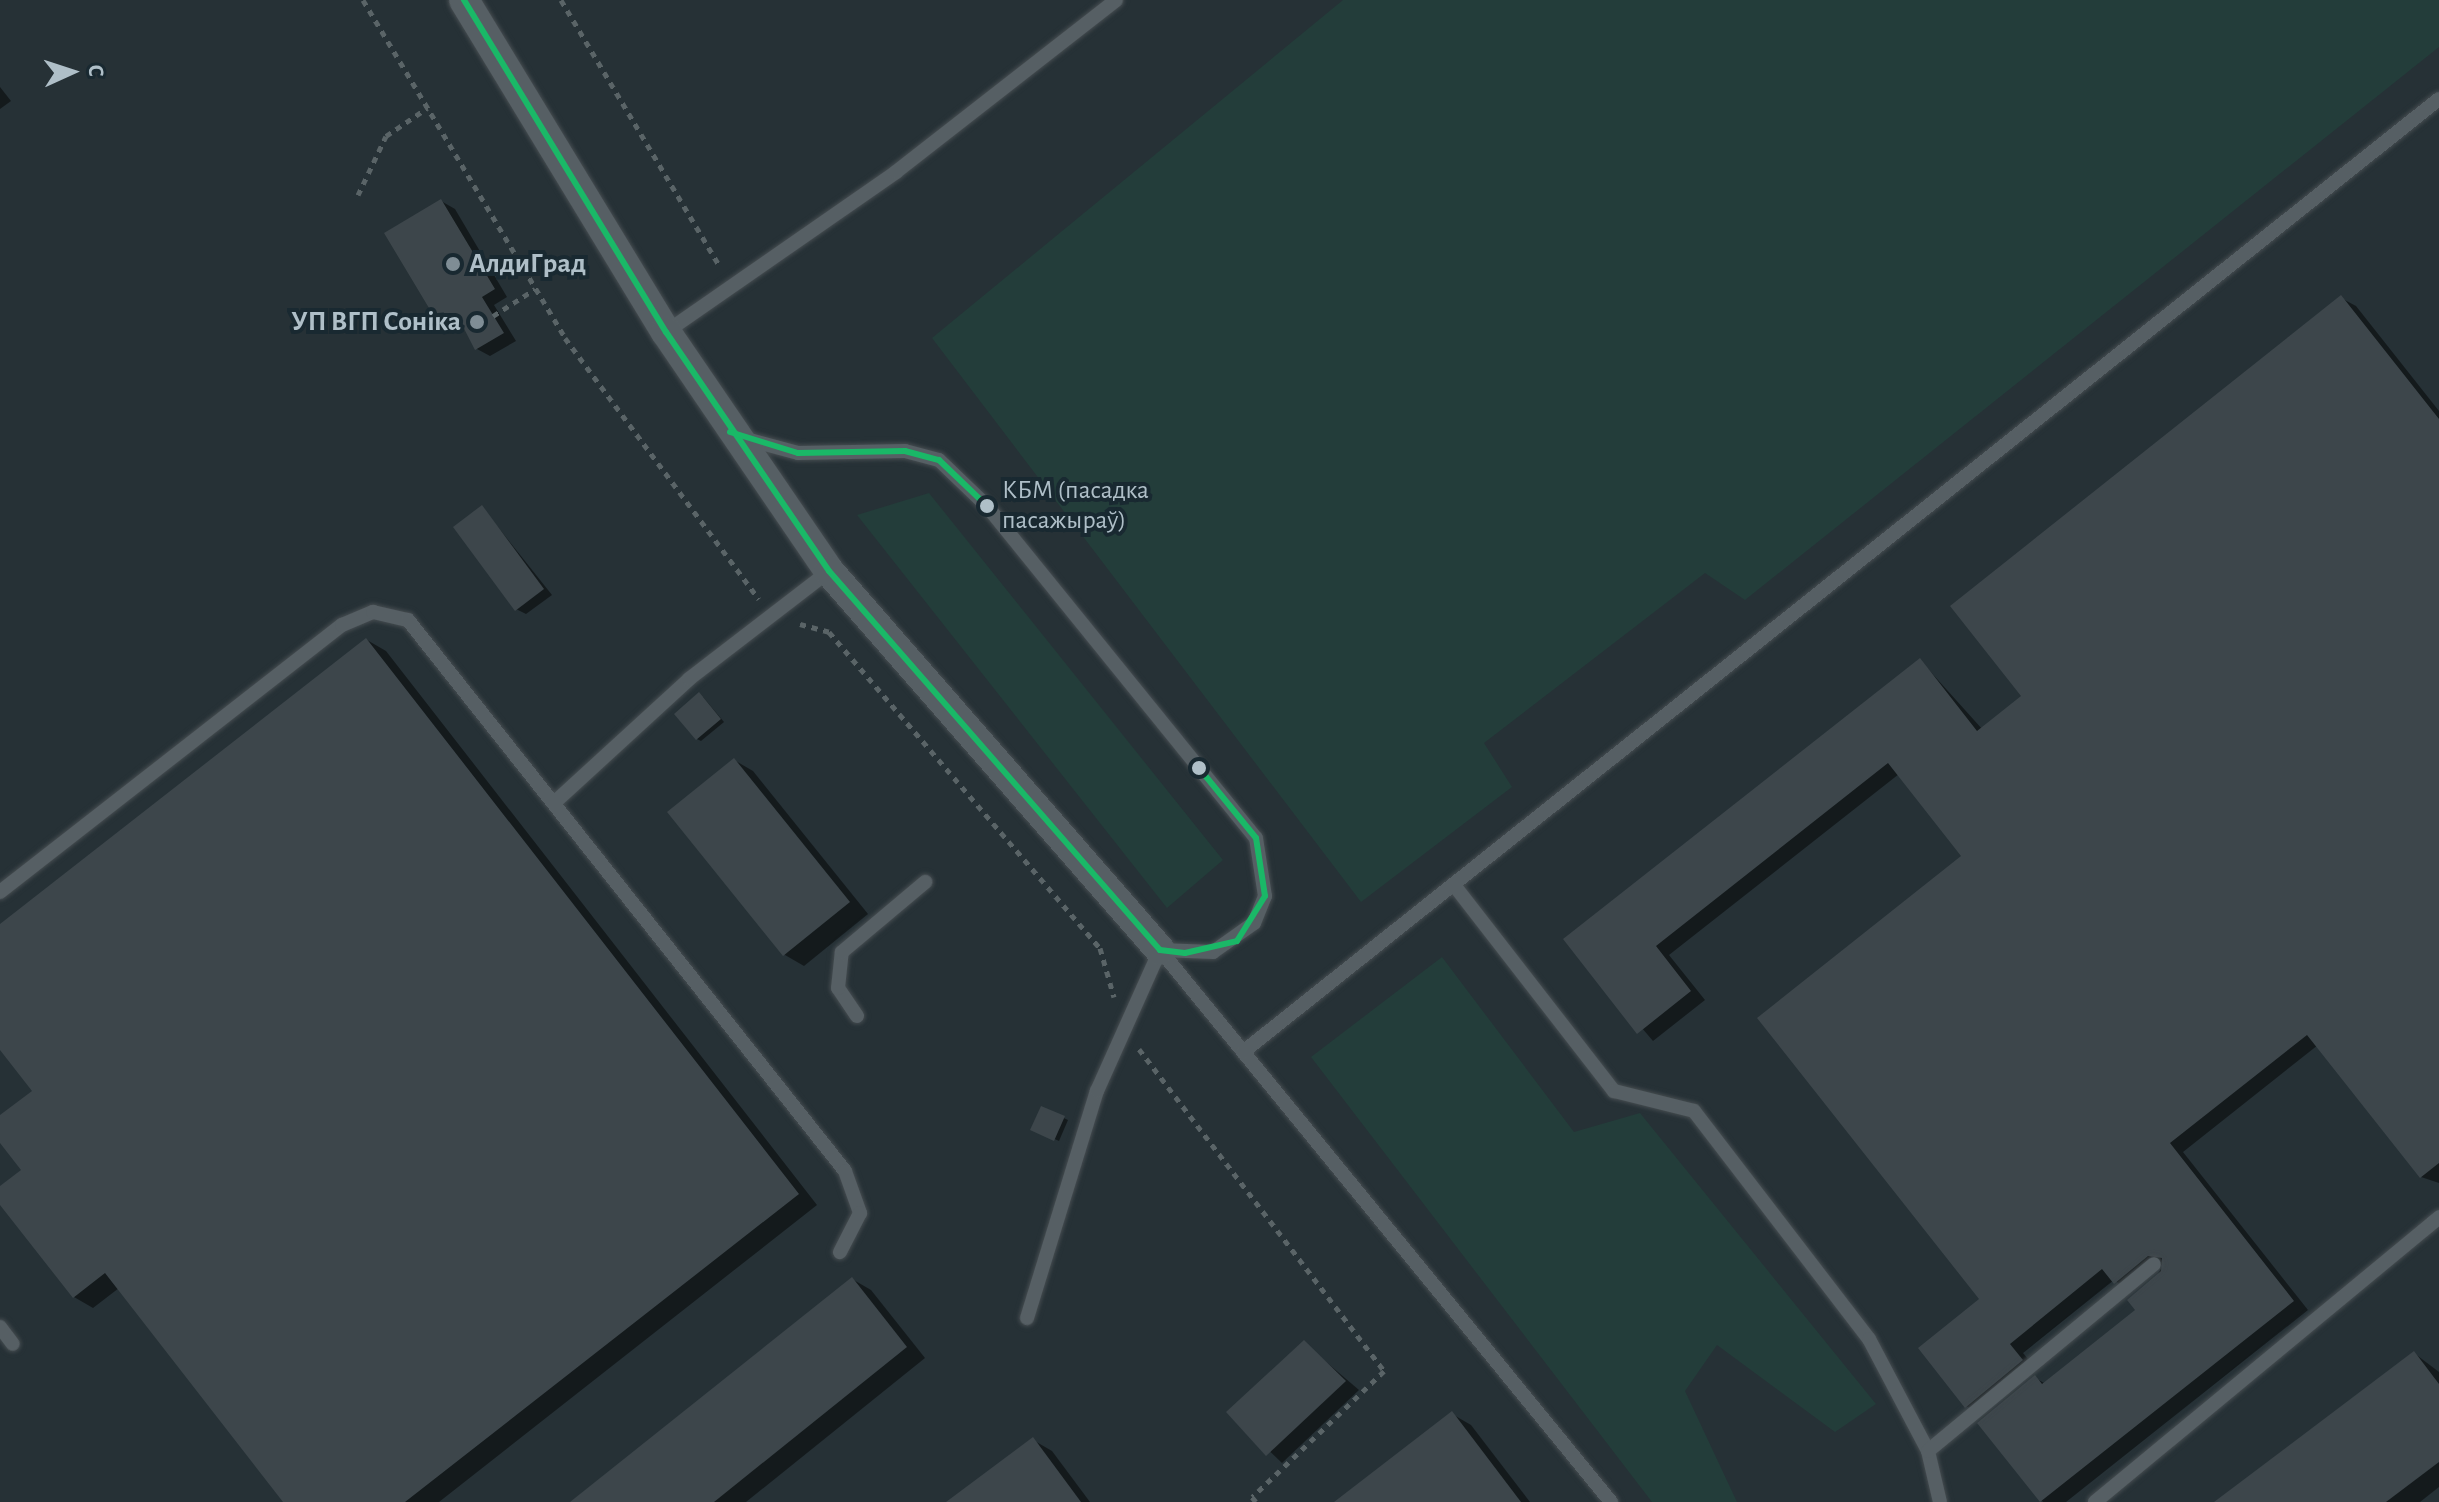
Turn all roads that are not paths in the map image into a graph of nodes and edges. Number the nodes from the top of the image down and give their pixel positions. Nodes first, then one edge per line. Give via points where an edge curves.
1 (464, 0) edge
2 (1116, 0) edge
3 (2439, 99) edge
4 (666, 332) junction
5 (730, 432) junction
6 (829, 571) junction
7 (555, 802) junction
8 (925, 882) dead end
9 (1454, 885) junction
10 (0, 892) edge
11 (1160, 950) junction
12 (857, 1016) dead end
13 (1243, 1052) junction
14 (2439, 1217) edge
15 (840, 1252) dead end
16 (2154, 1264) dead end
17 (1027, 1318) dead end
18 (0, 1327) edge
19 (13, 1344) dead end
20 (1928, 1451) junction
21 (1611, 1502) edge
22 (1940, 1502) edge
23 (2095, 1502) edge

1 - 4 street
2 - 4 lane via 896,172
3 - 9 lane
4 - 5 street
5 - 6 street
5 - 11 lane via 798,453 905,451 939,460 980,497 1256,838 1265,896 1254,923 1213,952
6 - 7 lane
6 - 11 street
7 - 10 lane via 423,633 390,612 373,612 342,625
7 - 15 lane via 845,1171 860,1213
8 - 12 lane via 842,952 838,988
9 - 13 lane
9 - 20 lane via 1614,1091 1694,1111 1869,1339
11 - 13 lane
11 - 17 lane via 1124,1029
13 - 21 lane
14 - 23 lane
16 - 20 lane
18 - 19 lane
20 - 22 lane

